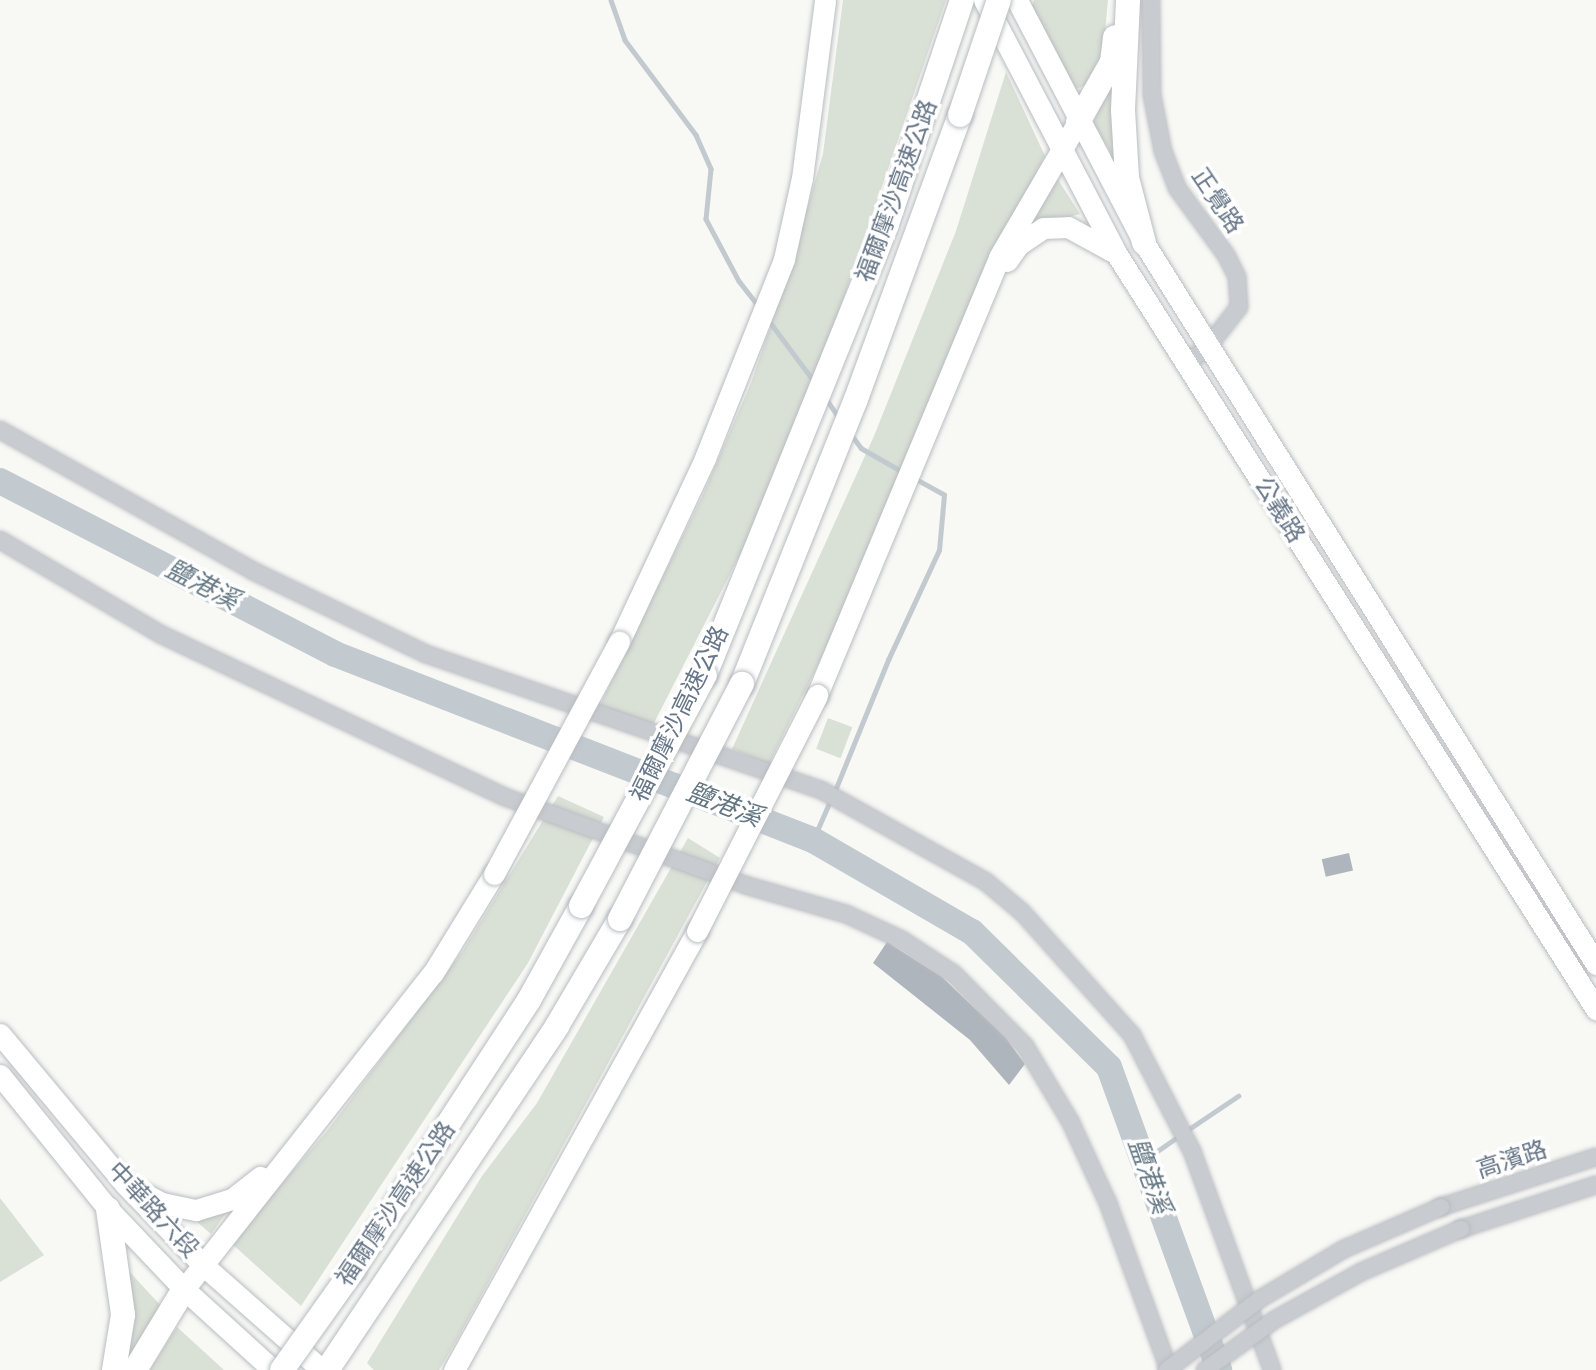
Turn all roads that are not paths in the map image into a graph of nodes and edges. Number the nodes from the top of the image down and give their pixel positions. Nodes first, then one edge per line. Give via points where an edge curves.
1 (825, 0) edge
2 (962, 0) edge
3 (984, 0) edge
4 (999, 0) edge
5 (1017, 0) edge
6 (1121, 0) edge
7 (1128, 0) edge
8 (1151, 0) edge
9 (1078, 122) junction
10 (1060, 151) junction
11 (1144, 243) junction
12 (1116, 253) junction
13 (962, 342) junction
14 (1207, 348) junction
15 (1186, 363) junction
16 (3, 438) edge
17 (0, 540) edge
18 (1596, 964) edge
19 (1596, 1009) edge
20 (0, 1034) edge
21 (0, 1075) edge
22 (325, 1110) junction
23 (1596, 1157) edge
24 (125, 1184) junction
25 (1596, 1185) edge
26 (108, 1209) junction
27 (202, 1264) junction
28 (502, 1284) junction
29 (184, 1289) junction
30 (114, 1370) edge
31 (135, 1370) edge
32 (274, 1370) edge
33 (282, 1370) edge
34 (325, 1370) edge
35 (454, 1370) edge
36 (468, 1370) edge
37 (1168, 1370) edge
38 (1205, 1370) edge
39 (1272, 1370) edge

1 - 22 main road, bridge via 802,178 784,259 705,458 619,642 494,874 433,973
2 - 33 highway, 福爾摩沙高速公路, bridge via 887,223 705,675 529,1000 353,1270
3 - 10 main road, 公義路
4 - 34 highway, 福爾摩沙高速公路, bridge via 845,426 742,684 620,919 557,1026 384,1291
5 - 9 main road, 公義路
6 - 9 highway via 1112,62
7 - 11 highway via 1123,110 1127,178
8 - 14 street, 正覺路 via 1152,95 1163,151 1177,188 1237,277 1239,307
9 - 10 main road
9 - 11 main road, 公義路
10 - 12 main road, 公義路
10 - 13 main road via 999,257
11 - 14 main road, 公義路
12 - 13 main road via 1068,227 1043,228 1018,245
12 - 15 main road, 公義路
13 - 28 main road, bridge via 817,695 697,931
14 - 15 street, 正覺路
14 - 18 main road, 公義路
15 - 19 main road, 公義路
16 - 39 street via 253,571 426,654 823,791 985,881 1022,912 1116,1014 1162,1087 1192,1151
17 - 37 street via 160,634 493,791 745,884 846,914 902,940 954,974 1025,1046 1071,1123 1108,1203
20 - 24 main road, 中華路六段
21 - 26 main road, 中華路六段
22 - 24 main road via 232,1199 196,1210 162,1203
22 - 27 main road
23 - 37 street, 高濱路, bridge via 1441,1207 1344,1249 1261,1299
24 - 27 main road, 中華路六段
25 - 38 street, 高濱路, bridge via 1461,1229 1339,1284 1274,1320
26 - 29 main road, 中華路六段
26 - 30 highway via 123,1315
27 - 29 main road
27 - 34 main road, 中華路六段
28 - 35 main road
28 - 36 main road
29 - 31 highway
29 - 32 main road, 中華路六段

